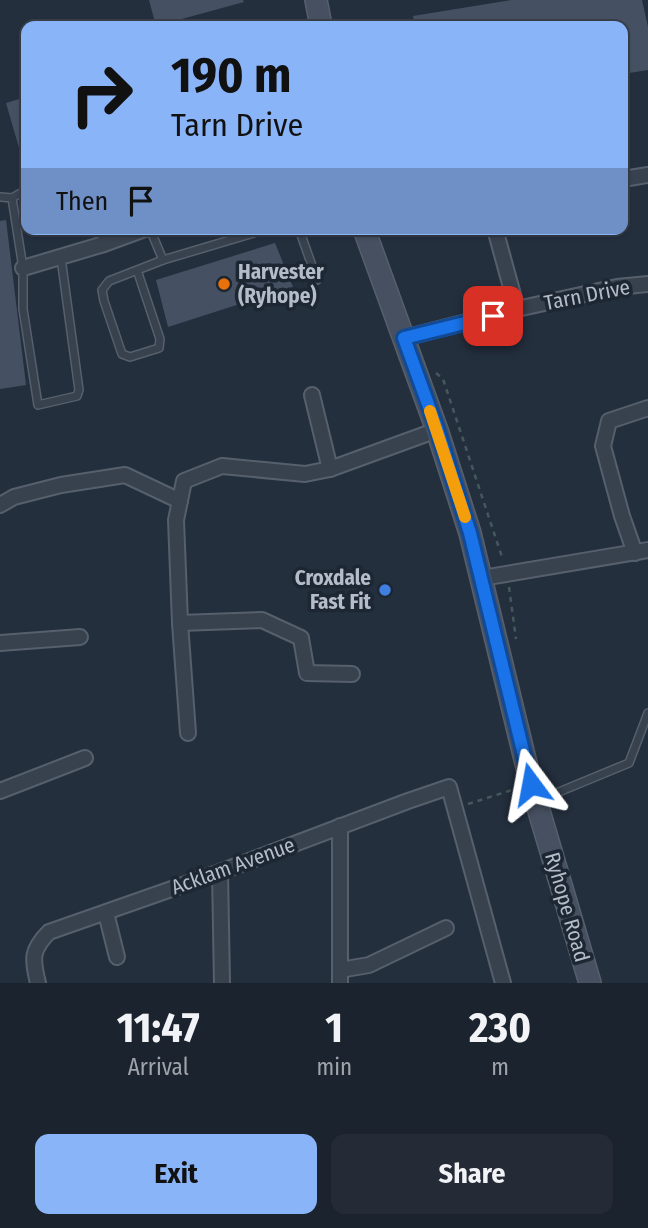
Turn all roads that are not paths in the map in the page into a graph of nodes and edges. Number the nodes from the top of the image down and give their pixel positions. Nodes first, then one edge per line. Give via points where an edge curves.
1 (316, 0) edge
2 (320, 21) edge
3 (648, 175) edge
4 (628, 178) edge
5 (21, 193) edge
6 (1, 197) edge
7 (12, 198) junction
8 (102, 235) edge
9 (129, 235) edge
10 (153, 235) edge
11 (247, 235) edge
12 (301, 235) edge
13 (366, 235) edge
14 (497, 235) edge
15 (104, 244) junction
16 (61, 258) junction
17 (163, 260) junction
18 (23, 268) junction
19 (137, 270) junction
20 (317, 280) dead end
21 (648, 284) edge
22 (517, 309) junction
23 (404, 338) junction
24 (312, 395) dead end
25 (648, 408) edge
26 (437, 429) junction
27 (330, 469) junction
28 (180, 501) junction
29 (0, 505) edge
30 (642, 552) edge
31 (482, 578) junction
32 (180, 623) junction
33 (80, 637) dead end
34 (0, 643) edge
35 (352, 674) dead end
36 (648, 713) edge
37 (188, 733) dead end
38 (85, 758) dead end
39 (0, 791) edge
40 (533, 793) junction
41 (340, 826) junction
42 (220, 872) junction
43 (106, 912) junction
44 (446, 928) dead end
45 (117, 957) dead end
46 (340, 977) edge
47 (38, 983) edge
48 (222, 983) edge
49 (503, 983) edge
50 (590, 983) edge

1 - 2 main road
3 - 4 street
5 - 7 lane
6 - 7 lane
7 - 18 lane
8 - 15 lane
9 - 15 street
10 - 17 lane
11 - 17 lane
12 - 20 lane
13 - 23 main road, Ryhope Road
14 - 22 street
15 - 16 street
16 - 18 street
16 - 18 lane via 79,390 77,396 38,405 23,309
17 - 19 lane
19 - 19 lane via 109,281 102,290 122,354 130,357 159,348 160,339
21 - 22 street, Tarn Drive
22 - 23 street, Tarn Drive
23 - 26 main road, Ryhope Road
24 - 27 street
25 - 30 street via 609,421 603,446 622,516
26 - 27 street
26 - 31 main road, Ryhope Road
27 - 28 street via 305,474 222,466 184,481
28 - 29 street via 125,475 61,485
28 - 32 street via 176,520
30 - 31 street
31 - 40 main road, Ryhope Road
32 - 35 street via 262,620 301,638 307,673
32 - 37 street
33 - 34 street
36 - 40 lane via 629,763
38 - 39 street
40 - 50 main road, Ryhope Road
41 - 42 street, Acklam Avenue
41 - 46 street
41 - 49 street, Acklam Avenue via 449,788
42 - 43 street, Acklam Avenue
42 - 48 street
43 - 45 street
43 - 47 street, Acklam Avenue via 49,932 37,944 34,965
44 - 46 street

